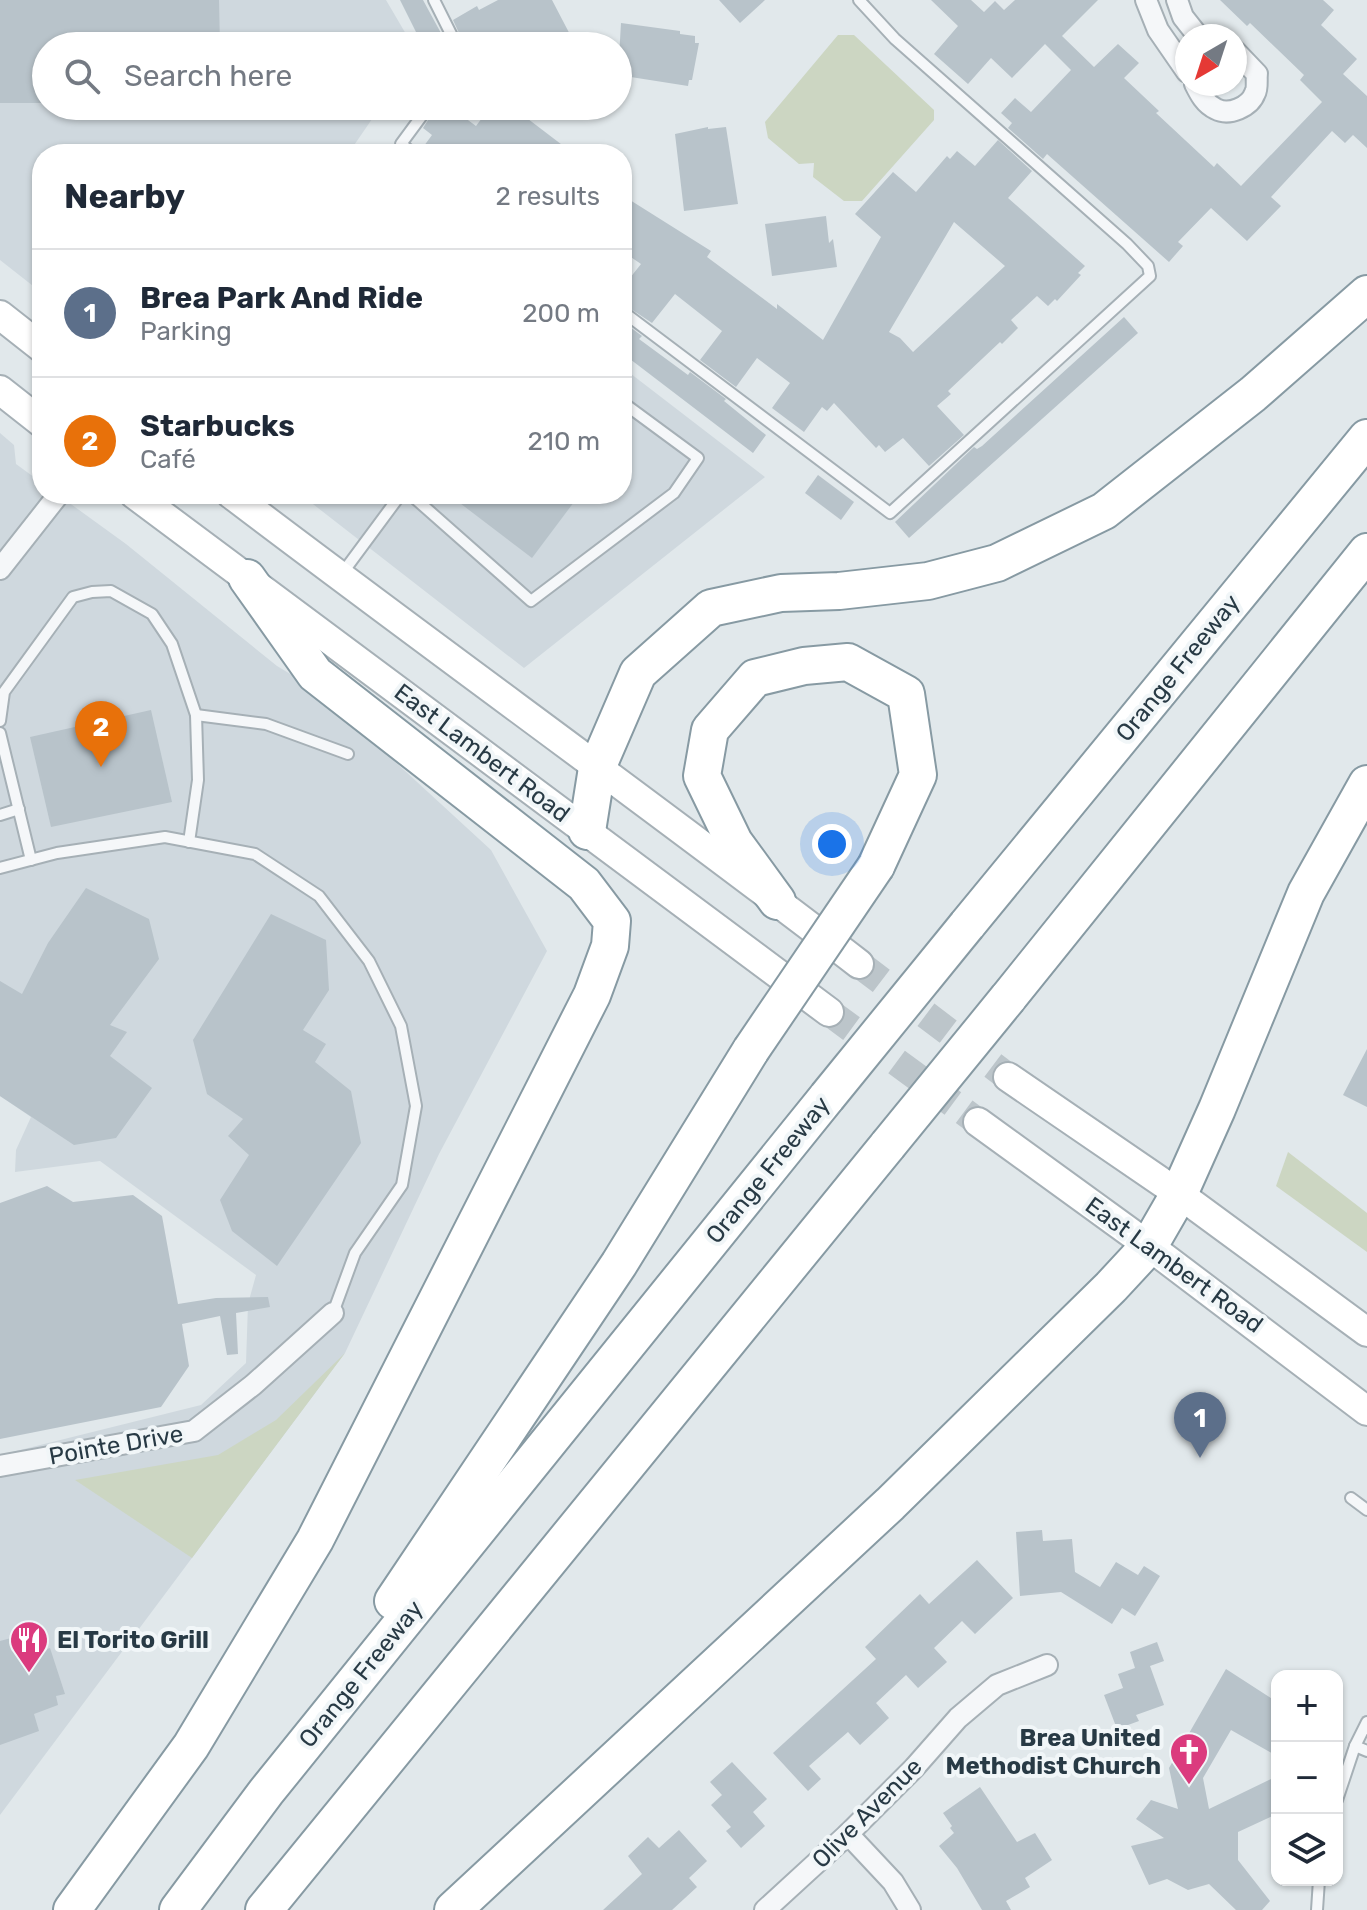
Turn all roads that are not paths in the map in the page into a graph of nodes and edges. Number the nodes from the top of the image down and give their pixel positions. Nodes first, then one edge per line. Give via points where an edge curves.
1 (434, 0) edge
2 (859, 0) edge
3 (1146, 0) edge
4 (1177, 0) edge
5 (1189, 24) edge
6 (450, 32) edge
7 (1175, 55) edge
8 (1247, 64) edge
9 (1201, 96) edge
10 (419, 120) edge
11 (401, 144) edge
12 (1367, 294) edge
13 (0, 315) edge
14 (632, 319) edge
15 (32, 340) edge
16 (0, 390) edge
17 (632, 409) edge
18 (32, 415) edge
19 (1367, 438) edge
20 (51, 504) edge
21 (147, 504) edge
22 (244, 504) edge
23 (394, 504) edge
24 (421, 504) edge
25 (1367, 552) edge
26 (0, 569) edge
27 (340, 576) junction
28 (247, 578) junction
29 (196, 715) junction
30 (0, 721) edge
31 (0, 734) edge
32 (348, 754) dead end
33 (597, 768) junction
34 (1367, 784) edge
35 (19, 809) junction
36 (0, 815) edge
37 (587, 831) junction
38 (189, 842) junction
39 (31, 860) junction
40 (0, 868) edge
41 (777, 901) junction
42 (859, 964) tunnel mouth
43 (829, 1012) tunnel mouth
44 (1008, 1077) tunnel mouth
45 (978, 1122) tunnel mouth
46 (1179, 1194) junction
47 (1149, 1246) junction
48 (333, 1313) joint
49 (1367, 1332) edge
50 (1367, 1411) edge
51 (0, 1466) edge
52 (1351, 1498) dead end
53 (1367, 1510) edge
54 (1047, 1665) dead end
55 (1367, 1722) edge
56 (1355, 1746) junction
57 (1367, 1751) edge
58 (1343, 1782) edge
59 (266, 1792) junction
60 (848, 1834) junction
61 (1319, 1886) edge
62 (72, 1910) edge
63 (178, 1910) edge
64 (264, 1910) edge
65 (453, 1910) edge
66 (765, 1910) edge
67 (910, 1910) edge
68 (1317, 1910) edge

1 - 6 lane
2 - 14 lane via 895,39 1127,244 1148,266 1150,276 890,513
3 - 7 street
4 - 5 street
8 - 9 street via 1257,74 1256,92 1247,105 1218,110
10 - 11 lane
12 - 33 highway via 1253,394 1104,511 997,563 928,581 781,593 711,608 638,673
13 - 15 main road
16 - 18 main road
17 - 24 lane via 698,458 674,493 531,601
19 - 59 highway, Orange Freeway, bridge
20 - 26 street
21 - 28 main road, East Lambert Road
22 - 27 main road
23 - 27 lane
25 - 64 highway, bridge
27 - 33 main road
28 - 37 main road, East Lambert Road
28 - 62 highway via 315,674 584,884 612,921 610,946 592,995 315,1540 191,1746
29 - 30 lane via 172,644 152,614 111,591 73,597 4,692
29 - 32 lane via 266,724
29 - 38 lane via 198,780
31 - 35 lane
33 - 37 highway
33 - 41 main road
34 - 46 highway via 1306,893
35 - 36 lane
35 - 39 lane
37 - 43 main road, East Lambert Road
38 - 39 lane via 165,837
38 - 48 lane via 255,854 319,896 369,961 401,1026 416,1106 402,1185 355,1253
39 - 40 lane
41 - 42 main road
41 - 59 highway, bridge via 734,842 702,776 710,730 755,678 848,662 906,694 918,775 876,866 751,1050 619,1264
44 - 46 main road
45 - 47 main road, East Lambert Road
46 - 47 highway
46 - 49 main road
47 - 50 main road, East Lambert Road
47 - 65 highway via 890,1504
48 - 51 street, Pointe Drive via 194,1431
52 - 53 lane
54 - 60 street, Olive Avenue via 997,1685 958,1718
55 - 56 lane
56 - 57 lane
56 - 58 lane
59 - 63 highway, Orange Freeway
60 - 66 street, Olive Avenue
60 - 67 street via 893,1882
61 - 68 lane

